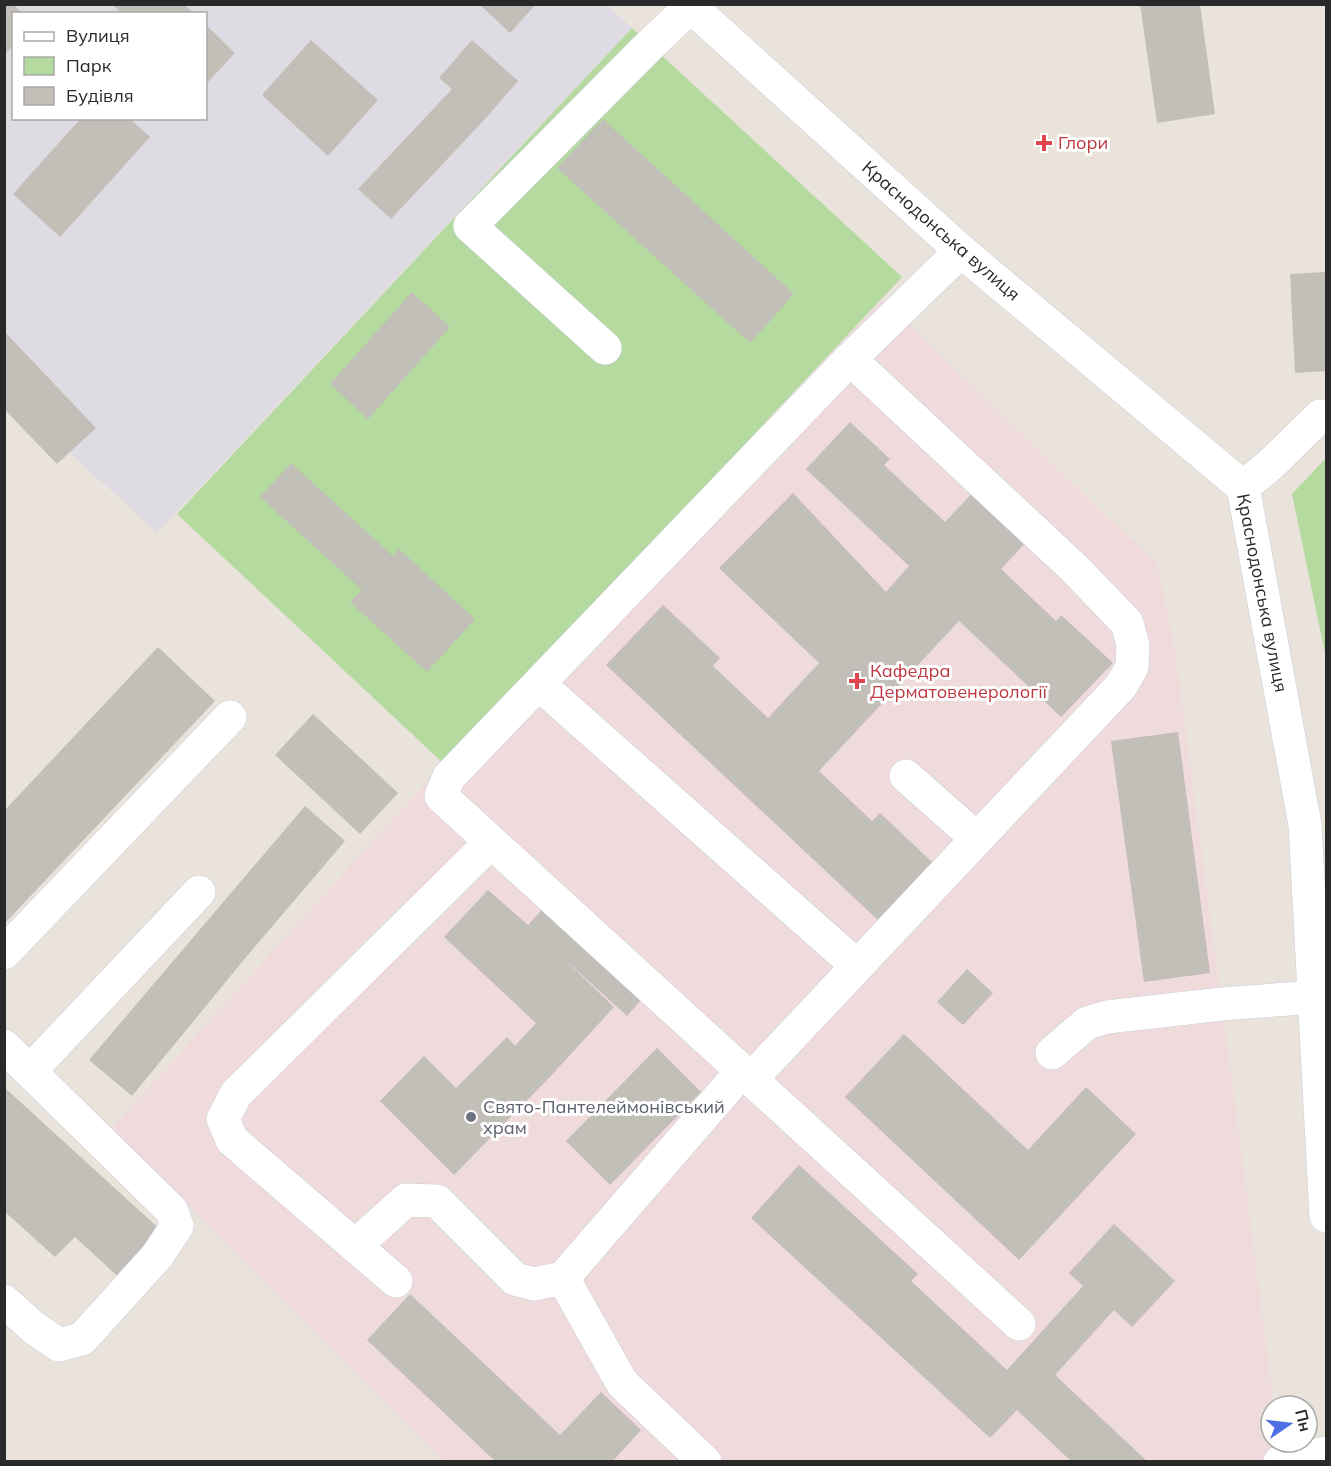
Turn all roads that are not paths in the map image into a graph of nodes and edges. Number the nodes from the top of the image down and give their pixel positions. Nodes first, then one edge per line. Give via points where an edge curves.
1 (689, 6) edge
2 (960, 250) junction
3 (605, 348) dead end
4 (850, 359) junction
5 (1320, 416) dead end
6 (1244, 487) junction
7 (538, 684) junction
8 (230, 717) dead end
9 (906, 776) dead end
10 (976, 838) junction
11 (491, 842) junction
12 (199, 892) dead end
13 (4, 953) edge
14 (857, 966) junction
15 (1314, 997) junction
16 (4, 1046) edge
17 (1053, 1053) dead end
18 (30, 1071) junction
19 (746, 1075) junction
20 (1326, 1216) edge
21 (355, 1246) junction
22 (563, 1278) junction
23 (396, 1281) dead end
24 (4, 1301) edge
25 (1019, 1324) dead end
26 (1326, 1453) edge
27 (705, 1461) edge
28 (1280, 1461) edge

1 - 2 street, Краснодонська вулиця
1 - 3 street via 470,226
2 - 4 street
2 - 6 street, Краснодонська вулиця
4 - 7 street
4 - 10 street via 1074,568 1126,623 1133,645 1132,667 1120,686
5 - 6 street
6 - 15 street, Краснодонська вулиця via 1305,825
7 - 11 street via 449,777 441,796
7 - 14 street
8 - 13 street
9 - 10 street
10 - 14 street
11 - 19 street
11 - 21 street via 236,1094 223,1119 232,1140
12 - 18 street
14 - 19 street
15 - 17 street via 1107,1017 1087,1023
15 - 20 street, Краснодонська вулиця
16 - 18 street
18 - 24 street via 172,1211 177,1226 157,1256 82,1339 59,1345
19 - 22 street
19 - 25 street
21 - 22 street via 406,1200 437,1201 515,1279 534,1284
21 - 23 street
22 - 27 street via 622,1383
26 - 28 street

